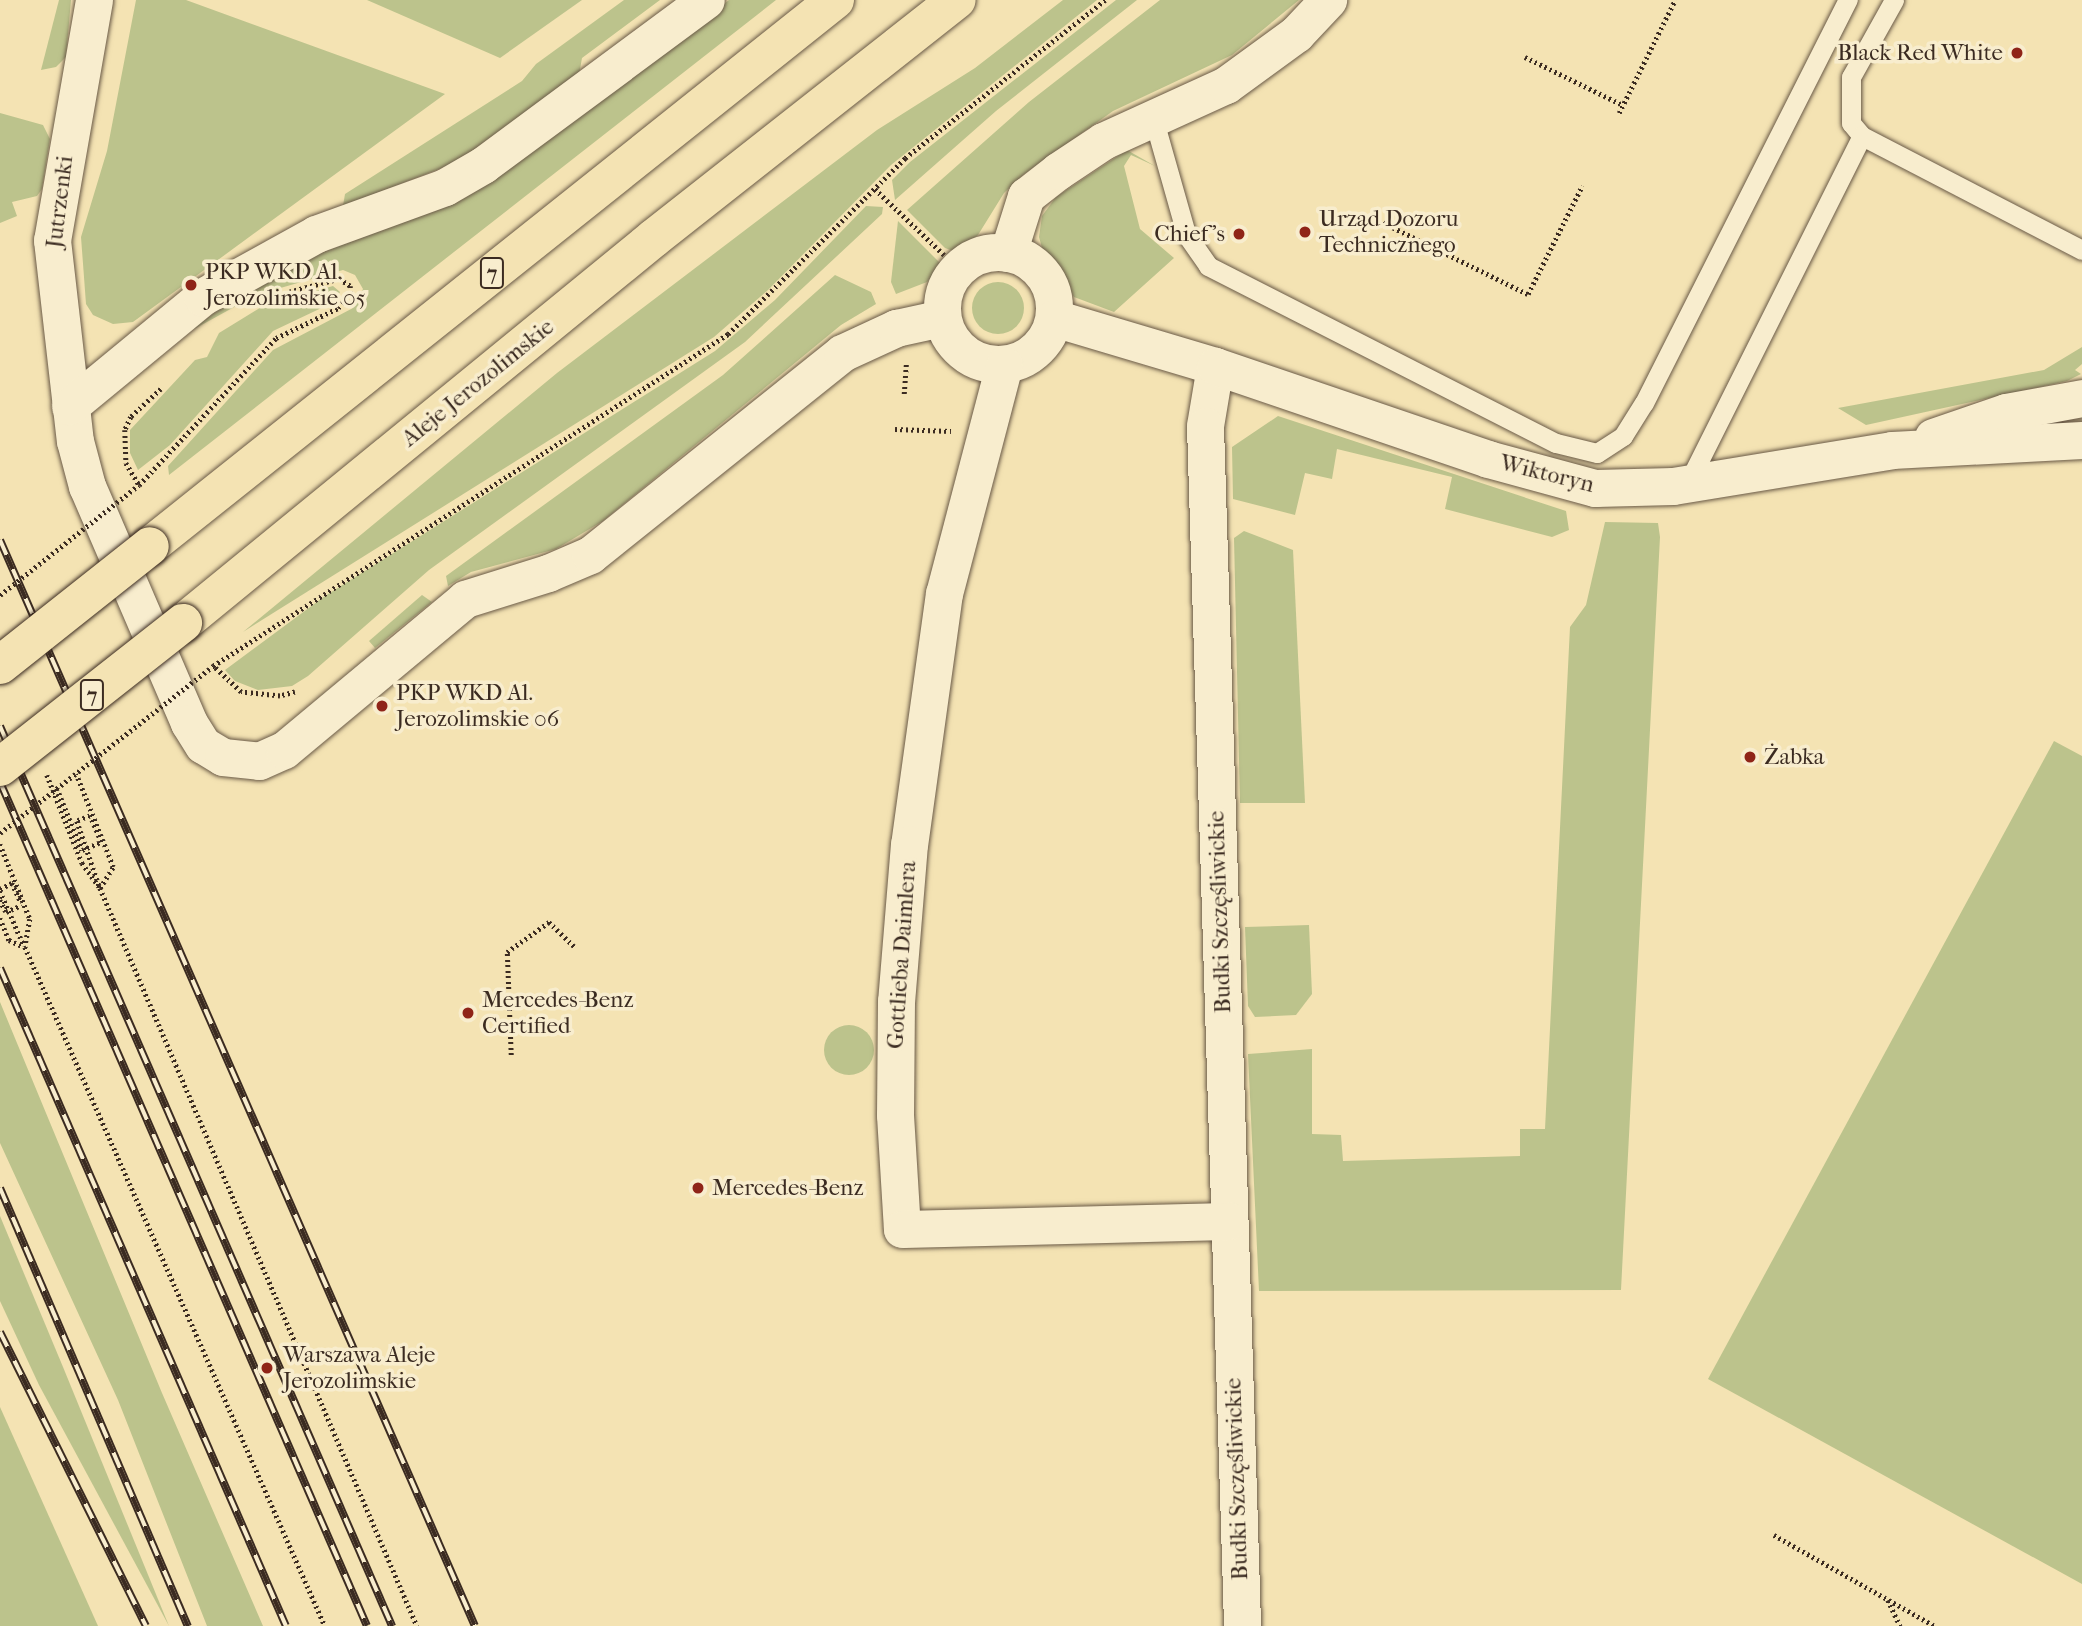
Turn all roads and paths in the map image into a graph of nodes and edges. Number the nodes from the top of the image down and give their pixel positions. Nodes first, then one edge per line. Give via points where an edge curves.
1 (94, 0) edge
2 (706, 0) edge
3 (835, 0) edge
4 (956, 0) edge
5 (1105, 0) edge
6 (1328, 0) edge
7 (1675, 0) edge
8 (1847, 0) edge
9 (1894, 0) edge
10 (1525, 57) dead end
11 (1623, 105) junction
12 (1619, 113) dead end
13 (1153, 117) junction
14 (1862, 136) junction
15 (1582, 186) dead end
16 (875, 189) junction
17 (1378, 220) dead end
18 (2082, 250) edge
19 (1008, 253) junction
20 (958, 268) junction
21 (278, 296) dead end
22 (942, 318) junction
23 (1054, 318) junction
24 (906, 358) dead end
25 (1004, 365) junction
26 (1215, 366) junction
27 (161, 389) dead end
28 (904, 394) dead end
29 (2082, 398) edge
30 (70, 406) junction
31 (895, 429) dead end
32 (956, 432) dead end
33 (2082, 440) edge
34 (1892, 450) junction
35 (1688, 483) junction
36 (139, 485) junction
37 (0, 595) edge
38 (0, 665) edge
39 (213, 666) junction
40 (306, 686) dead end
41 (0, 767) edge
42 (76, 774) junction
43 (57, 788) junction
44 (0, 833) edge
45 (0, 844) edge
46 (100, 888) junction
47 (0, 890) edge
48 (0, 900) edge
49 (0, 918) edge
50 (574, 946) dead end
51 (25, 947) junction
52 (511, 1055) dead end
53 (1229, 1221) junction
54 (1773, 1535) dead end
55 (1888, 1600) junction
56 (325, 1626) edge
57 (417, 1626) edge
58 (1242, 1626) edge
59 (1900, 1626) edge
60 (1936, 1626) edge

1 - 30 street, Jutrzenki via 52,240
2 - 30 street via 483,165 445,187 316,234 202,297
3 - 38 main road, 7, bridge
4 - 41 main road, Aleje Jerozolimskie / 7, bridge
5 - 16 path via 905,158
6 - 13 street via 1296,34 1226,85
7 - 11 path
8 - 13 lane via 1644,403 1623,436 1597,453 1556,443 1208,266 1186,234
9 - 14 lane via 1851,77 1851,123
10 - 11 path
11 - 12 path
13 - 19 street via 1103,141 1026,196
14 - 18 lane
14 - 35 lane
15 - 17 path via 1528,294
16 - 20 path
16 - 39 path via 728,334
19 - 20 street via 973,257
19 - 23 street via 1039,269 1049,284
20 - 22 street via 942,300
21 - 36 path via 330,280 339,279 350,286 346,301 338,307 276,338
22 - 25 street via 948,334 971,358
22 - 30 street, Jutrzenki via 896,328 842,353 590,555 465,599 306,733 259,761 223,757 203,745 188,723 87,486
23 - 25 street via 1037,350
23 - 26 street
24 - 28 path
25 - 53 street, Gottlieba Daimlera via 944,593 909,844 896,1001 895,1115 902,1229
26 - 35 street, Wiktoryn via 1488,459 1595,488 1646,489
26 - 53 street, Budki Szczęśliwickie via 1205,426
27 - 36 path via 131,417 125,430 126,463
29 - 34 street, Wiktoryn via 2006,412
31 - 32 path
33 - 34 street, Wiktoryn
34 - 35 street, Wiktoryn
36 - 37 path, bridge
39 - 40 path via 241,692 258,696 280,696
39 - 42 path, bridge
42 - 43 path, bridge
42 - 46 path via 113,867
43 - 44 path, bridge
43 - 46 path, bridge via 82,850 101,842 90,816 77,821
45 - 51 path via 30,919
46 - 57 path
47 - 48 path, bridge via 12,883 22,905 6,912
47 - 51 path
49 - 51 path via 9,940
50 - 52 path via 549,922 507,952
51 - 56 path
53 - 58 street, Budki Szczęśliwickie
54 - 55 path
55 - 59 path
55 - 60 path

